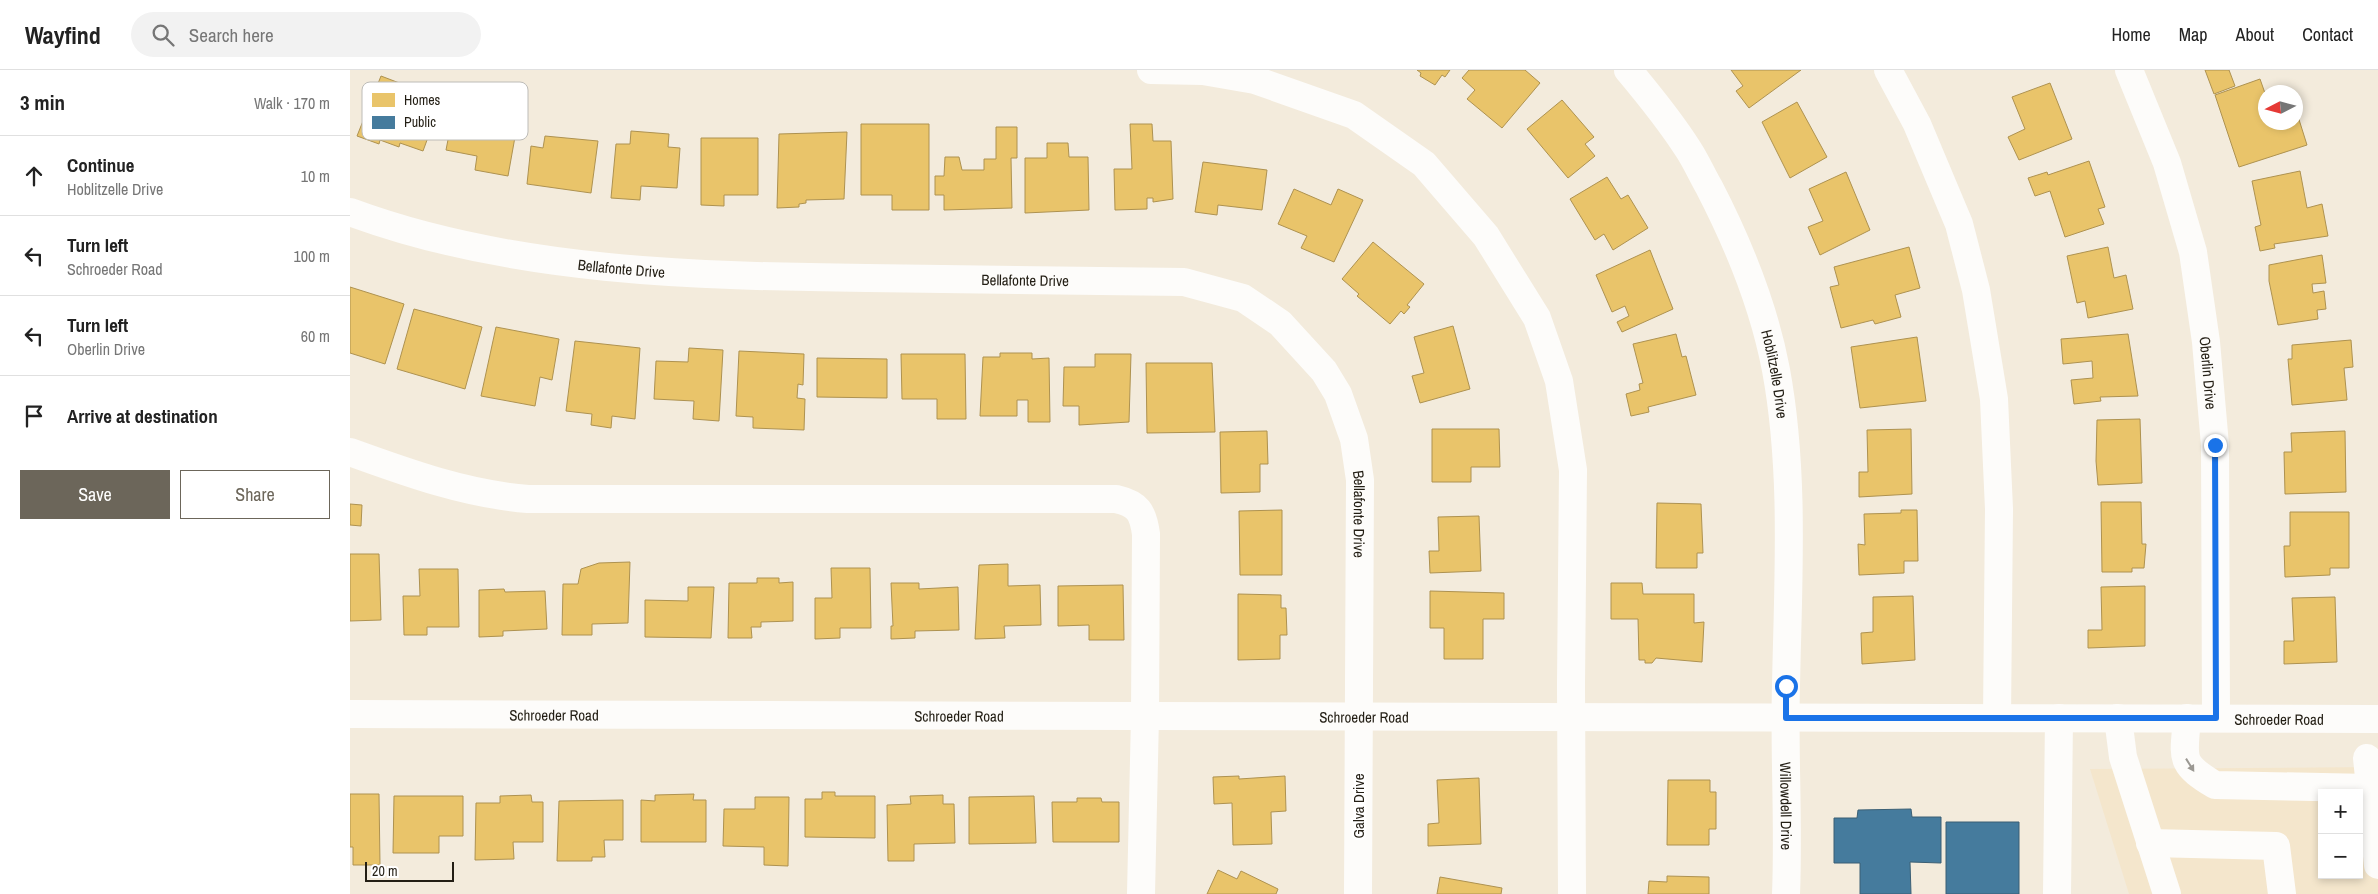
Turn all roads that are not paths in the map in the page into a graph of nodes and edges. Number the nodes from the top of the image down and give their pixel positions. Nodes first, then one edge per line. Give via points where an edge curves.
1 (1151, 70) edge
2 (1628, 70) edge
3 (1888, 70) edge
4 (2129, 70) edge
5 (350, 212) edge
6 (350, 452) edge
7 (350, 714) edge
8 (1145, 716) junction
9 (1358, 718) junction
10 (1572, 718) junction
11 (1786, 718) junction
12 (1997, 718) junction
13 (2059, 718) junction
14 (2118, 718) junction
15 (2187, 718) junction
16 (2216, 718) junction
17 (2378, 719) edge
18 (2367, 758) dead end
19 (2370, 788) junction
20 (2150, 843) junction
21 (2378, 865) edge
22 (1141, 894) edge
23 (1358, 894) edge
24 (1572, 894) edge
25 (1786, 894) edge
26 (2057, 894) edge
27 (2167, 894) edge
28 (2282, 894) edge

1 - 10 street via 1202,71 1255,80 1354,115 1424,164 1486,236 1537,318 1558,381 1573,470
2 - 11 street, Hoblitzelle Drive via 1690,151 1720,207 1745,262 1774,361 1785,440 1789,515
3 - 12 street via 1917,124 1959,224 1976,290 1994,399 1999,508
4 - 16 street, Oberlin Drive via 2167,163 2194,252 2215,445
5 - 9 street, Bellafonte Drive via 468,247 639,271 781,277 1184,282 1243,298 1280,323 1324,371 1338,394 1354,438 1360,480
6 - 8 street via 448,485 492,496 528,499 1116,499 1128,502 1139,510 1146,534
7 - 8 street, Schroeder Road
8 - 9 street, Schroeder Road
8 - 22 street
9 - 10 street, Schroeder Road
9 - 23 street, Galva Drive
10 - 11 street, Schroeder Road
10 - 24 street
11 - 12 street, Schroeder Road
11 - 25 street, Willowdell Drive
12 - 13 street, Schroeder Road
13 - 14 street, Schroeder Road
13 - 26 street
14 - 15 street, Schroeder Road
14 - 20 street via 2123,757
15 - 16 street, Schroeder Road
15 -> 19 street via 2184,756 2194,772 2215,785
16 - 17 street, Schroeder Road
18 - 19 street
19 - 21 street
20 - 27 street
20 - 28 street via 2276,846

